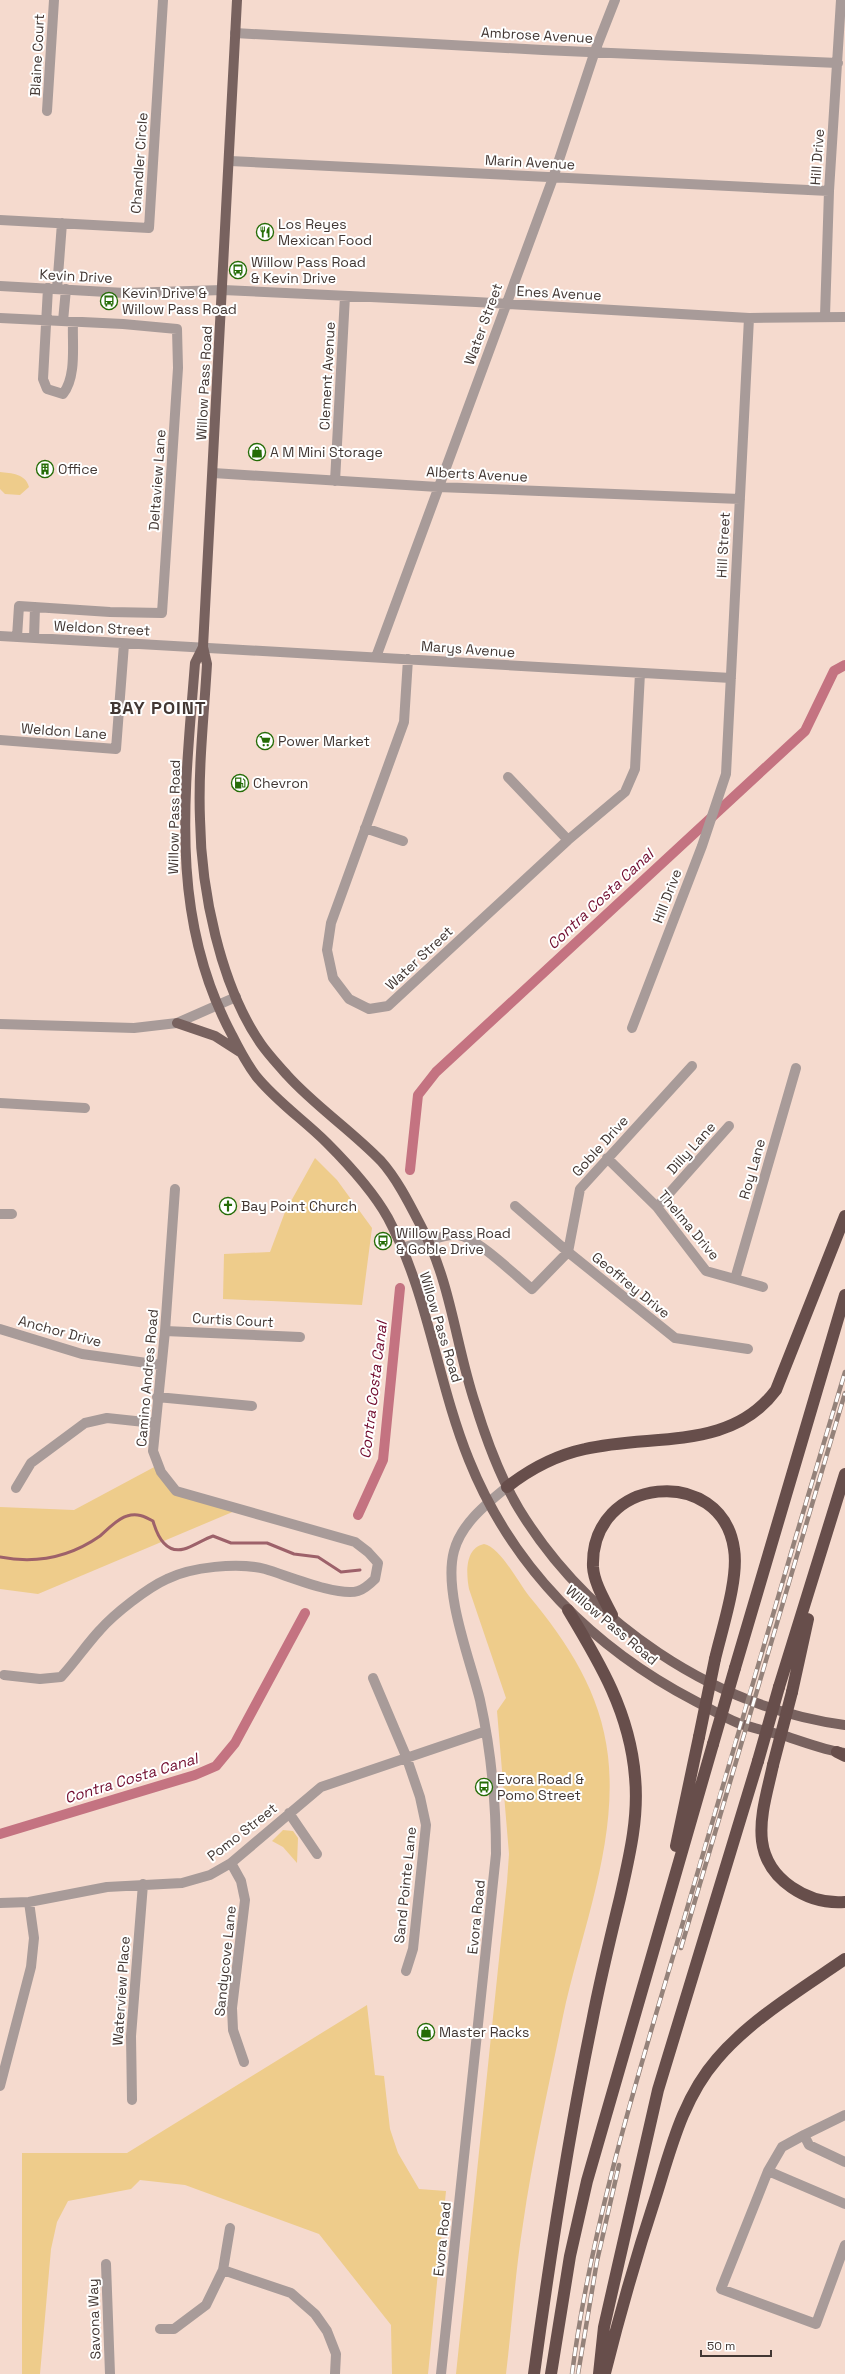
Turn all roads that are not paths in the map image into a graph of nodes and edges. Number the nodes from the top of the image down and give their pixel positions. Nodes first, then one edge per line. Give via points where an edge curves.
1 (54, 0) edge
2 (163, 0) edge
3 (237, 0) edge
4 (615, 0) edge
5 (841, 0) edge
6 (235, 33) junction
7 (594, 51) junction
8 (838, 63) junction
9 (47, 111) dead end
10 (230, 161) junction
11 (553, 178) junction
12 (829, 191) junction
13 (0, 220) edge
14 (62, 223) junction
15 (0, 286) edge
16 (57, 289) junction
17 (223, 290) junction
18 (345, 296) junction
19 (506, 304) junction
20 (825, 316) junction
21 (845, 317) edge
22 (0, 318) edge
23 (749, 318) junction
24 (59, 321) junction
25 (213, 473) junction
26 (335, 481) junction
27 (438, 487) junction
28 (740, 499) junction
29 (35, 607) junction
30 (0, 636) edge
31 (17, 637) junction
32 (34, 638) junction
33 (124, 644) junction
34 (203, 647) junction
35 (376, 657) junction
36 (408, 659) junction
37 (640, 673) junction
38 (731, 678) junction
39 (0, 740) edge
40 (726, 774) joint
41 (508, 777) dead end
42 (365, 828) junction
43 (568, 840) junction
44 (403, 841) dead end
45 (236, 998) junction
46 (216, 1005) junction
47 (177, 1023) junction
48 (0, 1024) edge
49 (632, 1028) dead end
50 (242, 1053) junction
51 (692, 1066) dead end
52 (796, 1068) dead end
53 (0, 1103) edge
54 (85, 1108) dead end
55 (729, 1126) dead end
56 (607, 1158) junction
57 (175, 1189) dead end
58 (515, 1206) dead end
59 (657, 1207) junction
60 (0, 1214) edge
61 (12, 1214) dead end
62 (845, 1216) edge
63 (429, 1242) junction
64 (401, 1248) junction
65 (568, 1252) junction
66 (735, 1279) junction
67 (763, 1287) dead end
68 (845, 1295) edge
69 (0, 1329) edge
70 (165, 1331) junction
71 (300, 1337) dead end
72 (748, 1349) dead end
73 (160, 1365) junction
74 (157, 1397) junction
75 (252, 1406) dead end
76 (154, 1423) junction
77 (845, 1474) edge
78 (507, 1487) junction
79 (16, 1488) dead end
80 (488, 1502) junction
81 (824, 1542) junction
82 (568, 1610) junction
83 (612, 1615) junction
84 (4, 1676) dead end
85 (373, 1678) dead end
86 (845, 1725) edge
87 (486, 1731) junction
88 (842, 1754) edge
89 (406, 1756) junction
90 (289, 1813) junction
91 (317, 1854) dead end
92 (231, 1863) junction
93 (143, 1884) junction
94 (29, 1902) junction
95 (845, 1902) edge
96 (0, 1903) edge
97 (845, 1959) edge
98 (406, 1971) dead end
99 (647, 1972) junction
100 (244, 2062) dead end
101 (0, 2086) edge
102 (132, 2100) dead end
103 (845, 2115) edge
104 (804, 2136) junction
105 (845, 2162) edge
106 (768, 2171) junction
107 (845, 2204) edge
108 (230, 2228) dead end
109 (845, 2245) edge
110 (106, 2264) dead end
111 (223, 2270) junction
112 (160, 2329) dead end
113 (110, 2374) edge
114 (335, 2374) edge
115 (441, 2374) edge
116 (534, 2374) edge
117 (551, 2374) edge
118 (599, 2374) edge
119 (605, 2374) edge

1 - 9 street, Blaine Court
2 - 14 street, Chandler Circle via 149,228
3 - 6 main road, Willow Pass Road
4 - 7 street, Water Street
5 - 8 street, Hill Drive
6 - 7 street, Ambrose Avenue
6 - 10 main road, Willow Pass Road
7 - 8 street, Ambrose Avenue
7 - 11 street, Water Street
8 - 12 street, Hill Drive
10 - 11 street, Marin Avenue
10 - 17 main road, Willow Pass Road
11 - 12 street, Marin Avenue
11 - 19 street, Water Street
12 - 20 street, Hill Drive
13 - 14 street, Chandler Circle
14 - 16 street
15 - 16 street, Kevin Drive
16 - 17 street, Kevin Drive via 125,293
16 - 24 street
16 - 24 street
17 - 18 street, Enes Avenue
17 - 25 main road, Willow Pass Road
18 - 19 street, Enes Avenue
18 - 26 street, Clement Avenue
19 - 23 street, Enes Avenue
19 - 27 street, Water Street
20 - 21 street, Enes Avenue
20 - 23 street, Enes Avenue via 796,319
22 - 24 street
23 - 28 street, Hill Street
24 - 24 street via 43,379 47,389 63,394 71,376
24 - 29 street, Deltaview Lane via 177,329 178,368 162,613
25 - 26 street, Alberts Avenue
25 - 34 main road, Willow Pass Road
26 - 27 street, Alberts Avenue
27 - 28 street, Alberts Avenue
27 - 35 street, Water Street
28 - 38 street, Hill Street
29 - 31 street, Deltaview Lane via 19,606
29 - 32 street
30 - 31 street, Weldon Street
31 - 32 street, Weldon Street
32 - 33 street, Weldon Street
33 - 34 street, Weldon Street
33 - 39 street, Weldon Lane via 116,749
34 - 35 street, Marys Avenue
34 - 45 main road, Willow Pass Road via 207,664 199,816 202,857 210,915
34 - 46 main road, Willow Pass Road via 195,663 185,852 193,928
35 - 36 street, Marys Avenue
36 - 37 street, Marys Avenue
36 - 42 street, Water Street via 404,722
37 - 38 street, Marys Avenue
37 - 43 street, Water Street via 635,769 625,792
38 - 40 street, Hill Street
40 - 49 street, Hill Drive via 702,846
41 - 43 street
42 - 43 street, Water Street via 330,923 327,950 333,978 349,999 369,1009 388,1006
42 - 44 street
45 - 46 street
45 - 63 main road, Willow Pass Road via 260,1043 289,1078 384,1164
46 - 47 street
46 - 50 main road, Willow Pass Road
47 - 48 street via 134,1028
47 - 50 main road via 215,1036
50 - 64 main road, Willow Pass Road via 255,1075 282,1104 326,1142 360,1181 388,1218
51 - 56 street, Goble Drive
52 - 66 street, Roy Lane
53 - 54 street
55 - 59 street, Dilly Lane
56 - 59 street, Thelma Drive
56 - 65 street, Goble Drive via 580,1189
57 - 70 street, Camino Andres Road
58 - 65 street, Geoffrey Drive
59 - 66 street, Thelma Drive via 706,1271
60 - 61 street
62 - 78 highway via 776,1390 765,1405 746,1419 716,1432 616,1444 558,1457 524,1474
63 - 64 street
63 - 65 street via 444,1236 458,1235 472,1240 532,1289
63 - 78 main road, Willow Pass Road via 442,1278 475,1403
64 - 80 main road, Willow Pass Road via 417,1289 451,1410
65 - 72 street, Geoffrey Drive via 675,1338
66 - 67 street, Thelma Drive
68 - 99 highway, bridge
69 - 73 street, Anchor Drive via 82,1354
70 - 71 street, Curtis Court
70 - 73 street, Camino Andres Road
73 - 74 street, Camino Andres Road
74 - 75 street
74 - 76 street, Camino Andres Road
76 - 79 street via 107,1418 85,1423 31,1463
76 - 84 street, Camino Andres Road via 153,1451 161,1472 176,1491 355,1542 378,1563 375,1578 358,1591 305,1583 264,1569 237,1566 201,1569 167,1578 144,1593 100,1630 61,1677 40,1679
77 - 81 highway
78 - 80 street, Evora Road
78 - 83 main road, Willow Pass Road via 520,1511 576,1583
80 - 82 main road, Willow Pass Road via 519,1553
80 - 87 street, Evora Road via 459,1538 454,1551 450,1579
81 - 95 highway, bridge via 764,1807 762,1832 764,1851 781,1878 801,1894 823,1901
81 - 118 highway, bridge via 658,2090 604,2327
82 - 88 main road, Willow Pass Road via 662,1684 736,1722
82 - 116 highway via 602,1666 622,1711 633,1754 636,1801 630,1851 586,2049
83 - 86 main road, Willow Pass Road via 634,1635 675,1664 742,1698 821,1721
83 - 99 highway, bridge via 593,1568 595,1547 602,1528 614,1512 628,1500 645,1492 662,1491 682,1492 700,1500 715,1511 727,1528 734,1548 734,1576
85 - 89 street, Sand Pointe Lane
87 - 89 street, Pomo Street
87 - 115 street, Evora Road via 494,1799 494,1881
89 - 90 street, Pomo Street via 321,1787
89 - 98 street, Sand Pointe Lane via 420,1797 426,1825 413,1949
90 - 91 street
90 - 92 street, Pomo Street
92 - 93 street, Pomo Street via 210,1875 182,1883
92 - 100 street, Sandycove Lane via 241,1881 245,1900 232,2008 233,2030
93 - 94 street, Pomo Street via 107,1887
93 - 102 street, Waterview Place via 131,2036
94 - 96 street, Pomo Street
94 - 101 street via 34,1938 30,1967
97 - 119 highway via 735,2040 716,2059 694,2091 678,2126 626,2288
99 - 117 highway via 587,2181 570,2256
103 - 104 street
104 - 105 street via 809,2145
104 - 106 street via 782,2147
106 - 107 street
106 - 109 street via 722,2289 816,2324
108 - 111 street
110 - 113 street, Savona Way
111 - 112 street via 206,2304 174,2329
111 - 114 street via 292,2293 315,2314 327,2331 336,2354

